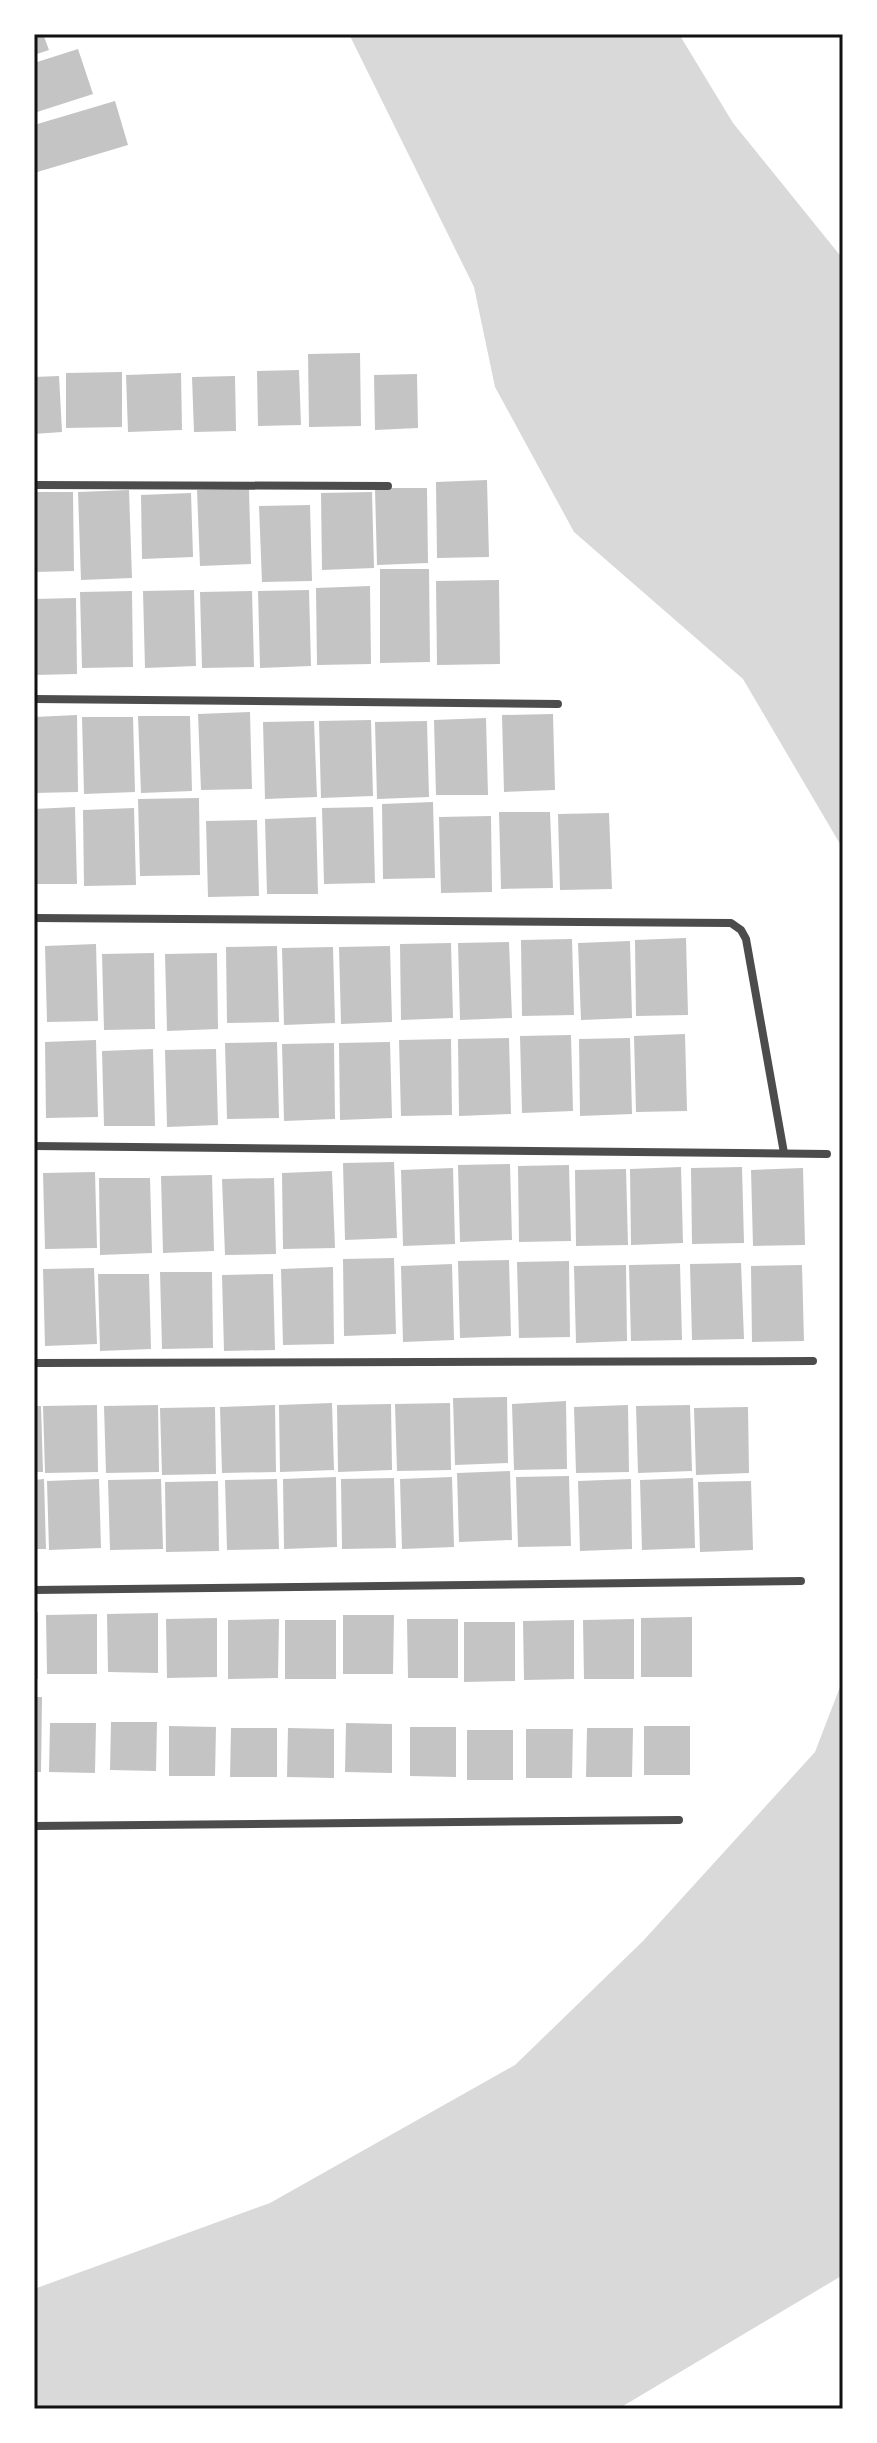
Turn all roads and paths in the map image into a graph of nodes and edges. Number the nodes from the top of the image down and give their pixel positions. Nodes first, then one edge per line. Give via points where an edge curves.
1 (34, 485) edge
2 (388, 486) dead end
3 (34, 699) edge
4 (558, 704) dead end
5 (34, 918) edge
6 (34, 1146) edge
7 (784, 1153) junction
8 (827, 1154) dead end
9 (813, 1361) dead end
10 (34, 1363) edge
11 (801, 1581) dead end
12 (34, 1590) edge
13 (679, 1820) dead end
14 (34, 1826) edge

1 - 2 street
3 - 4 street
5 - 7 street via 731,923 746,939
6 - 7 street
7 - 8 street
9 - 10 street
11 - 12 street
13 - 14 street

